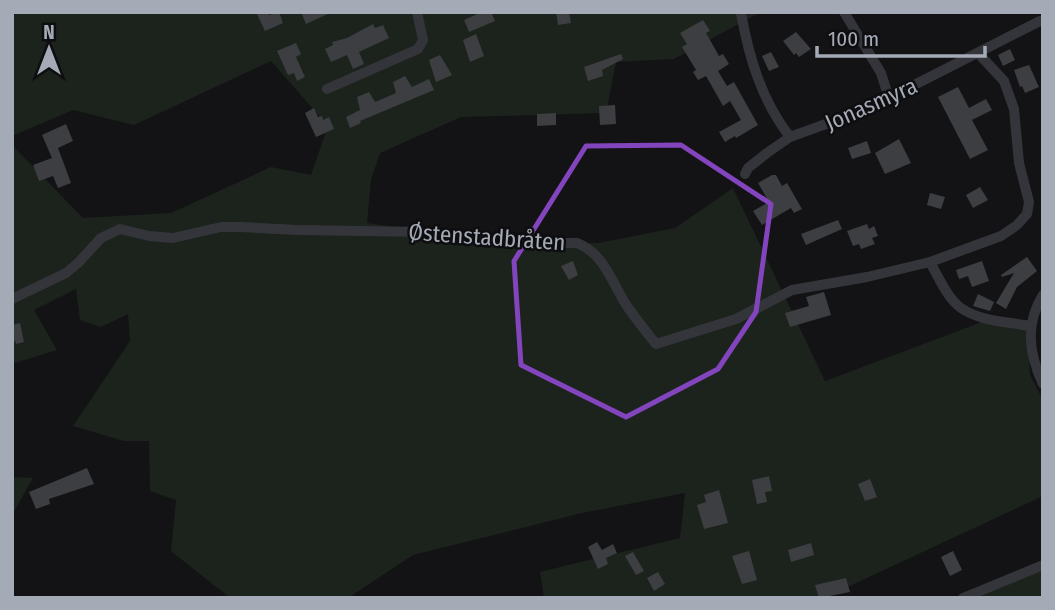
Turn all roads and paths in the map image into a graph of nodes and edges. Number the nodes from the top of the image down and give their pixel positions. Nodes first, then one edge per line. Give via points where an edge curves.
1 (417, 12) edge
2 (845, 12) edge
3 (741, 13) edge
4 (1041, 20) edge
5 (978, 53) junction
6 (327, 89) dead end
7 (889, 97) junction
8 (790, 137) junction
9 (746, 174) dead end
10 (930, 262) junction
11 (1043, 295) edge
12 (12, 299) edge
13 (1030, 326) junction
14 (1043, 384) edge
15 (1043, 565) edge
16 (963, 598) edge

1 - 6 street via 423,40 418,49
2 - 7 street via 881,73
3 - 8 street via 756,75
4 - 5 street, Jonasmyra
5 - 7 street, Jonasmyra
5 - 10 street, Østenstadbråten via 1004,81 1012,99 1019,163 1029,202 1027,214 1001,236
7 - 8 street, Jonasmyra
8 - 9 street, Jonasmyra
10 - 12 street, Østenstadbråten via 792,290 736,318 656,344 627,306 604,263 586,247 577,243 505,243 425,232 221,227 173,238 120,229 101,238 66,273
10 - 13 street via 960,307 983,317
11 - 13 street
13 - 14 street via 1034,365
15 - 16 street

